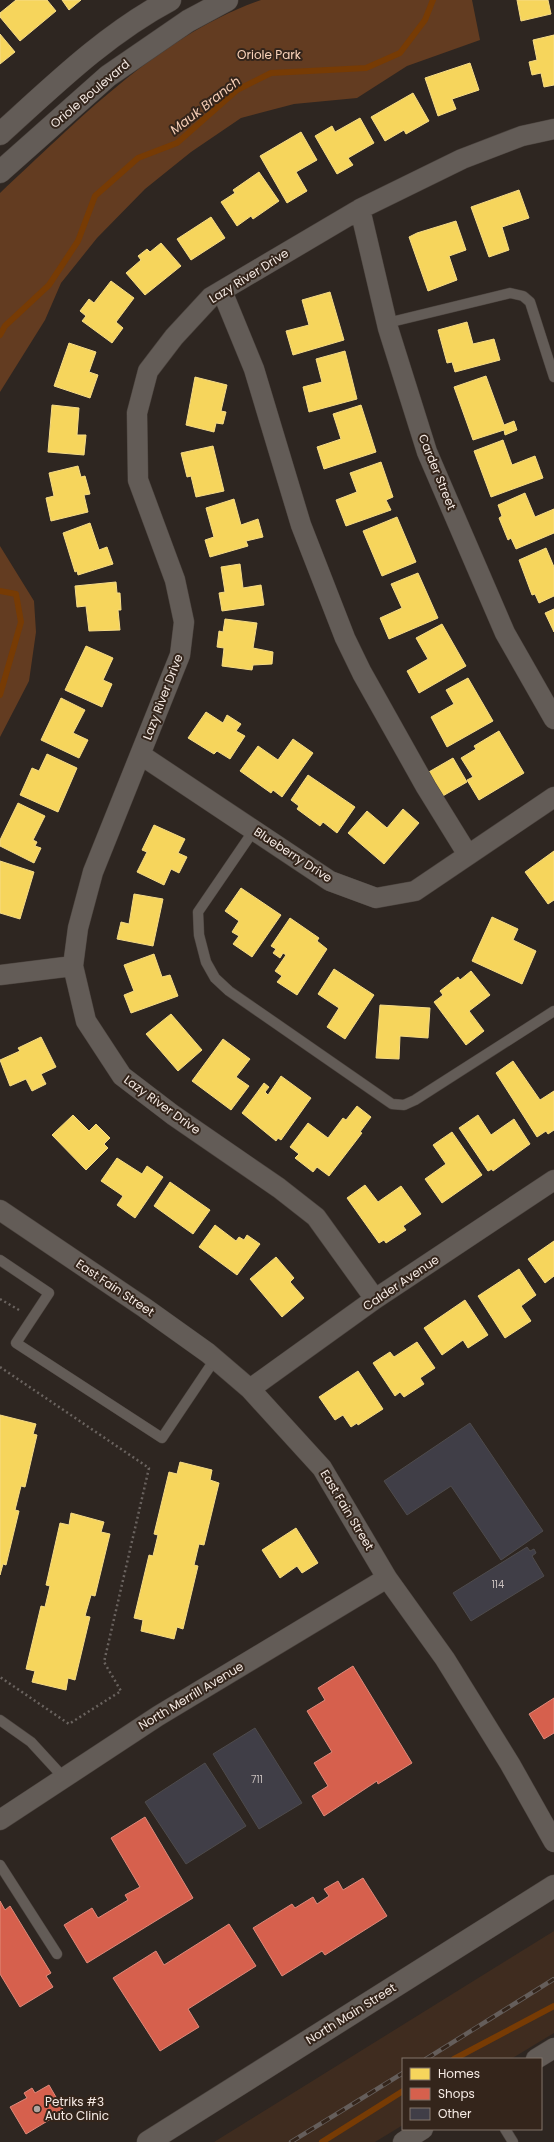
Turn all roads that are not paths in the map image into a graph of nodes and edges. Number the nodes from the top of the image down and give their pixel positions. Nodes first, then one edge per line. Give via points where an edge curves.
1 (170, 0) edge
2 (227, 0) edge
3 (554, 129) edge
4 (0, 134) edge
5 (0, 172) edge
6 (360, 209) junction
7 (222, 291) junction
8 (387, 323) junction
9 (554, 377) edge
10 (554, 719) edge
11 (141, 755) junction
12 (554, 797) edge
13 (254, 830) junction
14 (468, 855) junction
15 (74, 966) junction
16 (0, 975) edge
17 (554, 1011) edge
18 (554, 1180) edge
19 (0, 1210) edge
20 (0, 1260) edge
21 (375, 1299) junction
22 (215, 1359) junction
23 (250, 1389) junction
24 (387, 1578) junction
25 (0, 1720) edge
26 (64, 1778) junction
27 (0, 1820) edge
28 (554, 1842) edge
29 (0, 1865) edge
30 (554, 1886) edge
31 (57, 1954) dead end
32 (554, 2048) edge
33 (538, 2058) edge
34 (421, 2130) edge
35 (506, 2130) edge
36 (148, 2142) edge
37 (403, 2142) edge
38 (513, 2142) edge

1 - 4 street via 116,33
2 - 5 street, Oriole Boulevard via 188,21 108,76
3 - 6 street, Lazy River Drive via 522,136 462,159
6 - 7 street, Lazy River Drive
6 - 8 street, Carder Street
7 - 11 street, Lazy River Drive via 211,297 174,337 148,371 137,413 138,480 175,580 184,622 180,655
7 - 14 street via 254,369 301,525 345,638 426,787
8 - 9 lane via 510,293 523,296 530,302
8 - 10 street, Carder Street via 427,452 505,633
11 - 13 street, Blueberry Drive
11 - 15 street, Lazy River Drive via 93,872 78,928
12 - 14 street, Blueberry Drive
13 - 14 street, Blueberry Drive via 330,880 376,898 415,891
13 - 17 lane via 198,912 199,935 206,962 215,978 228,991 392,1104 404,1104 415,1100
15 - 16 street
15 - 21 street, Lazy River Drive via 86,1021 122,1076 316,1217
18 - 21 street, Calder Avenue
19 - 22 street, East Fain Street via 145,1308
20 - 22 lane via 50,1293 16,1343 162,1438
21 - 23 street, Calder Avenue
22 - 23 street, East Fain Street
23 - 24 street, East Fain Street via 322,1468
24 - 26 street, North Merrill Avenue via 158,1716
24 - 28 street, East Fain Street via 445,1660 510,1764
25 - 26 lane via 31,1742
26 - 27 street, North Merrill Avenue
29 - 31 lane
30 - 36 street, North Main Street
32 - 33 street
34 - 37 street
35 - 38 lane

